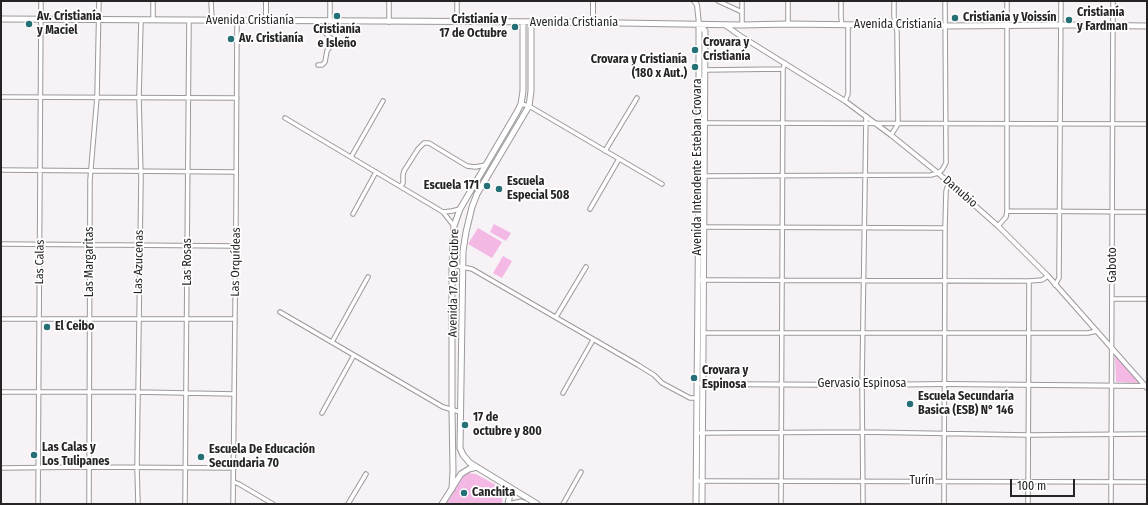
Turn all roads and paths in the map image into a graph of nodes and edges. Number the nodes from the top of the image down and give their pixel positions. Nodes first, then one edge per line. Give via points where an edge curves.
1 (41, 1) edge
2 (99, 1) edge
3 (153, 1) edge
4 (212, 1) edge
5 (266, 1) edge
6 (330, 1) edge
7 (389, 1) edge
8 (457, 1) edge
9 (593, 1) edge
10 (695, 1) edge
11 (718, 1) edge
12 (742, 1) edge
13 (788, 1) edge
14 (841, 1) edge
15 (894, 1) edge
16 (945, 1) edge
17 (1007, 1) edge
18 (1061, 1) edge
19 (1113, 1) edge
20 (742, 12) junction
21 (1, 19) edge
22 (41, 20) junction
23 (99, 20) junction
24 (141, 20) junction
25 (153, 20) junction
26 (189, 20) junction
27 (212, 21) junction
28 (237, 21) junction
29 (266, 21) junction
30 (327, 22) junction
31 (389, 22) junction
32 (457, 22) junction
33 (523, 23) junction
34 (531, 23) junction
35 (593, 23) junction
36 (699, 24) junction
37 (788, 24) junction
38 (725, 25) junction
39 (741, 25) junction
40 (845, 25) junction
41 (896, 25) junction
42 (1007, 25) junction
43 (1061, 25) junction
44 (945, 26) junction
45 (1112, 26) junction
46 (1147, 26) edge
47 (739, 35) junction
48 (785, 63) junction
49 (318, 65) dead end
50 (783, 69) junction
51 (705, 70) junction
52 (1, 96) edge
53 (140, 96) junction
54 (41, 97) junction
55 (97, 97) junction
56 (188, 97) junction
57 (237, 98) junction
58 (637, 98) dead end
59 (383, 101) dead end
60 (846, 101) junction
61 (521, 104) junction
62 (529, 106) junction
63 (866, 116) junction
64 (285, 118) dead end
65 (702, 123) junction
66 (1007, 123) junction
67 (783, 124) junction
68 (865, 124) junction
69 (876, 124) junction
70 (898, 124) junction
71 (945, 124) junction
72 (1059, 124) junction
73 (1113, 124) junction
74 (1147, 124) edge
75 (891, 135) junction
76 (605, 150) junction
77 (351, 157) junction
78 (619, 159) junction
79 (486, 165) junction
80 (1, 170) edge
81 (91, 170) junction
82 (40, 171) junction
83 (140, 171) junction
84 (188, 171) junction
85 (236, 172) junction
86 (376, 172) junction
87 (938, 173) junction
88 (702, 176) junction
89 (783, 176) junction
90 (865, 176) junction
91 (949, 182) junction
92 (662, 184) dead end
93 (401, 186) junction
94 (466, 198) junction
95 (474, 202) junction
96 (460, 209) junction
97 (590, 209) dead end
98 (1007, 211) junction
99 (443, 212) junction
100 (1060, 212) junction
101 (1112, 212) junction
102 (1147, 212) edge
103 (353, 214) dead end
104 (454, 226) junction
105 (998, 226) junction
106 (701, 227) junction
107 (782, 228) junction
108 (864, 228) junction
109 (945, 228) junction
110 (1, 244) edge
111 (40, 244) junction
112 (90, 245) junction
113 (140, 245) junction
114 (188, 246) junction
115 (236, 246) junction
116 (452, 265) junction
117 (463, 266) junction
118 (586, 267) dead end
119 (1048, 276) junction
120 (368, 278) dead end
121 (701, 280) junction
122 (782, 280) junction
123 (864, 280) junction
124 (946, 280) junction
125 (1029, 281) junction
126 (1055, 285) junction
127 (1113, 299) junction
128 (1147, 299) edge
129 (280, 312) dead end
130 (556, 317) junction
131 (138, 318) junction
132 (1, 319) edge
133 (39, 319) junction
134 (90, 319) junction
135 (235, 319) junction
136 (187, 320) junction
137 (1097, 331) junction
138 (945, 332) junction
139 (700, 333) junction
140 (782, 333) junction
141 (862, 333) junction
142 (1028, 333) junction
143 (593, 340) junction
144 (332, 342) junction
145 (1112, 347) junction
146 (354, 356) junction
147 (697, 384) junction
148 (703, 384) junction
149 (781, 384) junction
150 (945, 384) junction
151 (862, 385) junction
152 (1029, 385) junction
153 (1112, 386) junction
154 (1147, 387) edge
155 (1, 392) edge
156 (138, 392) junction
157 (39, 393) junction
158 (90, 393) junction
159 (185, 393) junction
160 (563, 393) dead end
161 (234, 394) junction
162 (696, 398) junction
163 (452, 410) junction
164 (460, 412) junction
165 (322, 413) dead end
166 (781, 432) junction
167 (863, 432) junction
168 (699, 433) junction
169 (944, 433) junction
170 (1112, 434) junction
171 (1147, 434) edge
172 (1028, 435) junction
173 (89, 466) junction
174 (137, 467) junction
175 (477, 467) junction
176 (1, 468) edge
177 (39, 468) junction
178 (185, 468) junction
179 (234, 468) junction
180 (581, 472) dead end
181 (366, 474) dead end
182 (699, 481) junction
183 (781, 481) junction
184 (863, 481) junction
185 (944, 481) junction
186 (1028, 481) junction
187 (234, 482) junction
188 (1111, 482) junction
189 (1147, 482) edge
190 (507, 486) junction
191 (452, 489) junction
192 (38, 504) edge
193 (89, 504) edge
194 (138, 504) edge
195 (185, 504) edge
196 (233, 504) edge
197 (273, 504) edge
198 (348, 504) edge
199 (442, 504) edge
200 (508, 504) edge
201 (512, 504) edge
202 (526, 504) edge
203 (537, 504) edge
204 (563, 504) edge
205 (696, 504) edge
206 (702, 504) edge
207 (780, 504) edge
208 (863, 504) edge
209 (944, 504) edge
210 (1028, 504) edge
211 (1111, 504) edge

1 - 22 street, Las Calas
2 - 23 street, Las Margaritas
3 - 25 street
4 - 27 street
5 - 29 street
6 - 30 street
7 - 31 street
8 - 32 street
9 - 35 street
10 - 36 street
11 - 20 street
12 - 20 street
13 - 37 street
14 - 40 street via 841,17
15 - 41 street
16 - 44 street
17 - 42 street
18 - 43 street
19 - 45 street, Gaboto
20 - 39 street
21 - 22 main road, Avenida Cristianía
22 - 23 main road, Avenida Cristianía
22 - 54 street, Las Calas
23 - 24 main road, Avenida Cristianía
23 - 55 street, Las Margaritas
24 - 25 main road, Avenida Cristianía
24 - 53 street, Las Azucenas
25 - 26 main road, Avenida Cristianía
26 - 27 main road, Avenida Cristianía
26 - 56 street, Las Rosas
27 - 28 main road, Avenida Cristianía
28 - 29 main road, Avenida Cristianía
28 - 57 street, Las Orquídeas
29 - 30 main road, Avenida Cristianía
30 - 31 main road, Avenida Cristianía
30 - 49 street via 325,33 333,42 327,51 325,62
31 - 32 main road, Avenida Cristianía
32 - 33 main road, Avenida Cristianía
33 - 34 main road, Avenida Cristianía
33 - 61 main road, Avenida 17 de Octubre
34 - 35 main road, Avenida Cristianía
34 - 62 main road, Avenida 17 de Octubre
35 - 36 main road, Avenida Cristianía
36 - 38 main road, Avenida Cristianía
36 - 51 main road, Avenida Intendente Esteban Crovara via 705,31
36 - 65 main road, Avenida Intendente Esteban Crovara
37 - 39 main road, Avenida Cristianía
37 - 40 main road, Avenida Cristianía
38 - 39 main road, Avenida Cristianía
38 - 47 street, Danubio
39 - 47 street
40 - 41 main road, Avenida Cristianía
40 - 60 street via 848,94
41 - 44 main road, Avenida Cristianía
41 - 70 street
42 - 43 main road, Avenida Cristianía
42 - 44 main road, Avenida Cristianía
42 - 66 street
43 - 45 main road, Avenida Cristianía
43 - 72 street
44 - 71 street
45 - 46 main road, Avenida Cristianía
45 - 73 street, Gaboto
47 - 48 street, Danubio
48 - 50 street
48 - 60 street, Danubio
50 - 51 street
50 - 67 street
51 - 65 main road, Avenida Intendente Esteban Crovara
52 - 54 street
53 - 55 street
53 - 56 street
53 - 83 street, Las Azucenas
54 - 55 street
54 - 82 street, Las Calas
55 - 81 street, Las Margaritas
56 - 57 street
56 - 84 street, Las Rosas
57 - 85 street, Las Orquídeas
58 - 76 street
59 - 77 street
60 - 63 street, Danubio
61 - 62 street
61 - 79 main road, Avenida 17 de Octubre
62 - 76 street
62 - 95 main road, Avenida 17 de Octubre
63 - 68 street
63 - 69 street, Danubio
64 - 77 street
65 - 67 street
65 - 88 main road, Avenida Intendente Esteban Crovara
66 - 71 street
66 - 72 street
66 - 98 street
67 - 68 street
67 - 89 street
68 - 69 street
68 - 90 street
69 - 70 street
69 - 75 street, Danubio
70 - 71 street
70 - 75 street
71 - 87 street via 946,163
72 - 73 street
72 - 100 street
73 - 74 street
73 - 101 street, Gaboto
75 - 87 street, Danubio
76 - 78 street
77 - 86 street
78 - 92 street
78 - 97 street
79 - 93 street via 467,166 429,143 424,143 404,171
79 - 94 main road, Avenida 17 de Octubre
80 - 82 street
81 - 82 street
81 - 83 street
81 - 112 street, Las Margaritas
82 - 111 street, Las Calas
83 - 84 street
83 - 113 street, Las Azucenas
84 - 85 street
84 - 114 street, Las Rosas
85 - 115 street, Las Orquídeas
86 - 93 street
86 - 103 street
87 - 90 street
87 - 91 street, Danubio
88 - 89 street
88 - 106 main road, Avenida Intendente Esteban Crovara
89 - 90 street
89 - 107 street
90 - 108 street
91 - 105 street, Danubio
91 - 109 street via 946,191
93 - 99 street
94 - 95 street
94 - 96 main road, Avenida 17 de Octubre
95 - 117 main road, Avenida 17 de Octubre via 466,232
96 - 99 street
96 - 104 main road, Avenida 17 de Octubre
98 - 100 street
98 - 105 street via 1006,217
99 - 104 street
100 - 101 street
100 - 126 street via 1059,278
101 - 102 street
101 - 127 street, Gaboto
104 - 116 main road, Avenida 17 de Octubre
105 - 119 street, Danubio
106 - 107 street
106 - 121 main road, Avenida Intendente Esteban Crovara
107 - 108 street
107 - 122 street
108 - 109 street
108 - 123 street
109 - 124 street
110 - 111 street
111 - 112 street
111 - 133 street, Las Calas
112 - 113 street
112 - 134 street, Las Margaritas
113 - 114 street
113 - 131 street, Las Azucenas
114 - 115 street
114 - 136 street, Las Rosas
115 - 135 street, Las Orquídeas
116 - 117 street
116 - 163 main road, Avenida 17 de Octubre
117 - 130 street
117 - 164 main road, Avenida 17 de Octubre
118 - 130 street
119 - 125 street via 1042,280
119 - 126 street, Danubio
120 - 144 street
121 - 122 street
121 - 139 main road, Avenida Intendente Esteban Crovara
122 - 123 street
122 - 140 street
123 - 124 street
123 - 141 street
124 - 125 street
124 - 138 street
125 - 142 street
126 - 137 street, Danubio
127 - 128 street
127 - 145 street, Gaboto
129 - 144 street
130 - 143 street
131 - 134 street
131 - 136 street
131 - 156 street, Las Azucenas
132 - 133 street
133 - 134 street
133 - 157 street, Las Calas
134 - 158 street, Las Margaritas
135 - 136 street
135 - 161 street, Las Orquídeas
136 - 159 street, Las Rosas
137 - 142 street
137 - 145 street, Danubio
138 - 141 street
138 - 142 street
138 - 150 street
139 - 140 street
139 - 147 main road, Avenida Intendente Esteban Crovara
139 - 148 main road, Avenida Intendente Esteban Crovara
140 - 141 street
140 - 149 street
141 - 151 street
142 - 152 street
143 - 160 street
143 - 162 street via 654,375 662,383 690,398
144 - 146 street
145 - 153 street, Gaboto
145 - 154 street, Danubio
146 - 163 street
146 - 165 street
147 - 148 street, Gervasio Espinosa
147 - 162 main road, Avenida Intendente Esteban Crovara
148 - 149 street, Gervasio Espinosa
148 - 168 main road, Avenida Intendente Esteban Crovara
149 - 151 street, Gervasio Espinosa
149 - 166 street
150 - 151 street, Gervasio Espinosa
150 - 152 street, Gervasio Espinosa
150 - 169 street
151 - 167 street
152 - 153 street, Gervasio Espinosa
152 - 172 street
153 - 154 street, Gervasio Espinosa
153 - 170 street, Gaboto
155 - 157 street
156 - 158 street
156 - 159 street
156 - 174 street, Las Azucenas
157 - 158 street
157 - 177 street, Las Calas
158 - 173 street, Las Margaritas
159 - 161 street
159 - 178 street, Las Rosas
161 - 179 street, Las Orquídeas
162 - 168 main road, Avenida Intendente Esteban Crovara
163 - 164 street
163 - 191 main road, Avenida 17 de Octubre
164 - 175 main road, Avenida 17 de Octubre via 461,451 466,459
166 - 167 street
166 - 168 street
166 - 183 street
167 - 169 street
167 - 184 street
168 - 182 main road, Avenida Intendente Esteban Crovara
169 - 172 street
169 - 185 street
170 - 171 street
170 - 172 street
170 - 188 street, Gaboto
172 - 186 street
173 - 174 street
173 - 177 street
173 - 193 street, Las Margaritas
174 - 178 street
174 - 194 street, Las Azucenas
175 - 190 main road, Avenida 17 de Octubre
175 - 191 main road via 461,474
176 - 177 street
177 - 192 street, Las Calas
178 - 179 street
178 - 195 street, Las Rosas
179 - 187 street, Las Orquídeas
180 - 204 street
181 - 198 street
182 - 183 street, Turín
182 - 205 main road, Avenida Intendente Esteban Crovara
182 - 206 main road, Avenida Intendente Esteban Crovara
183 - 184 street, Turín
183 - 207 street
184 - 185 street, Turín
184 - 208 street
185 - 186 street, Turín
185 - 209 street
186 - 188 street, Turín
186 - 210 street
187 - 196 street, Las Orquídeas
187 - 197 street
188 - 189 street, Turín
188 - 211 street, Gaboto
190 - 200 main road via 510,494
190 - 203 main road, Avenida 17 de Octubre
191 - 199 main road
201 - 202 main road

